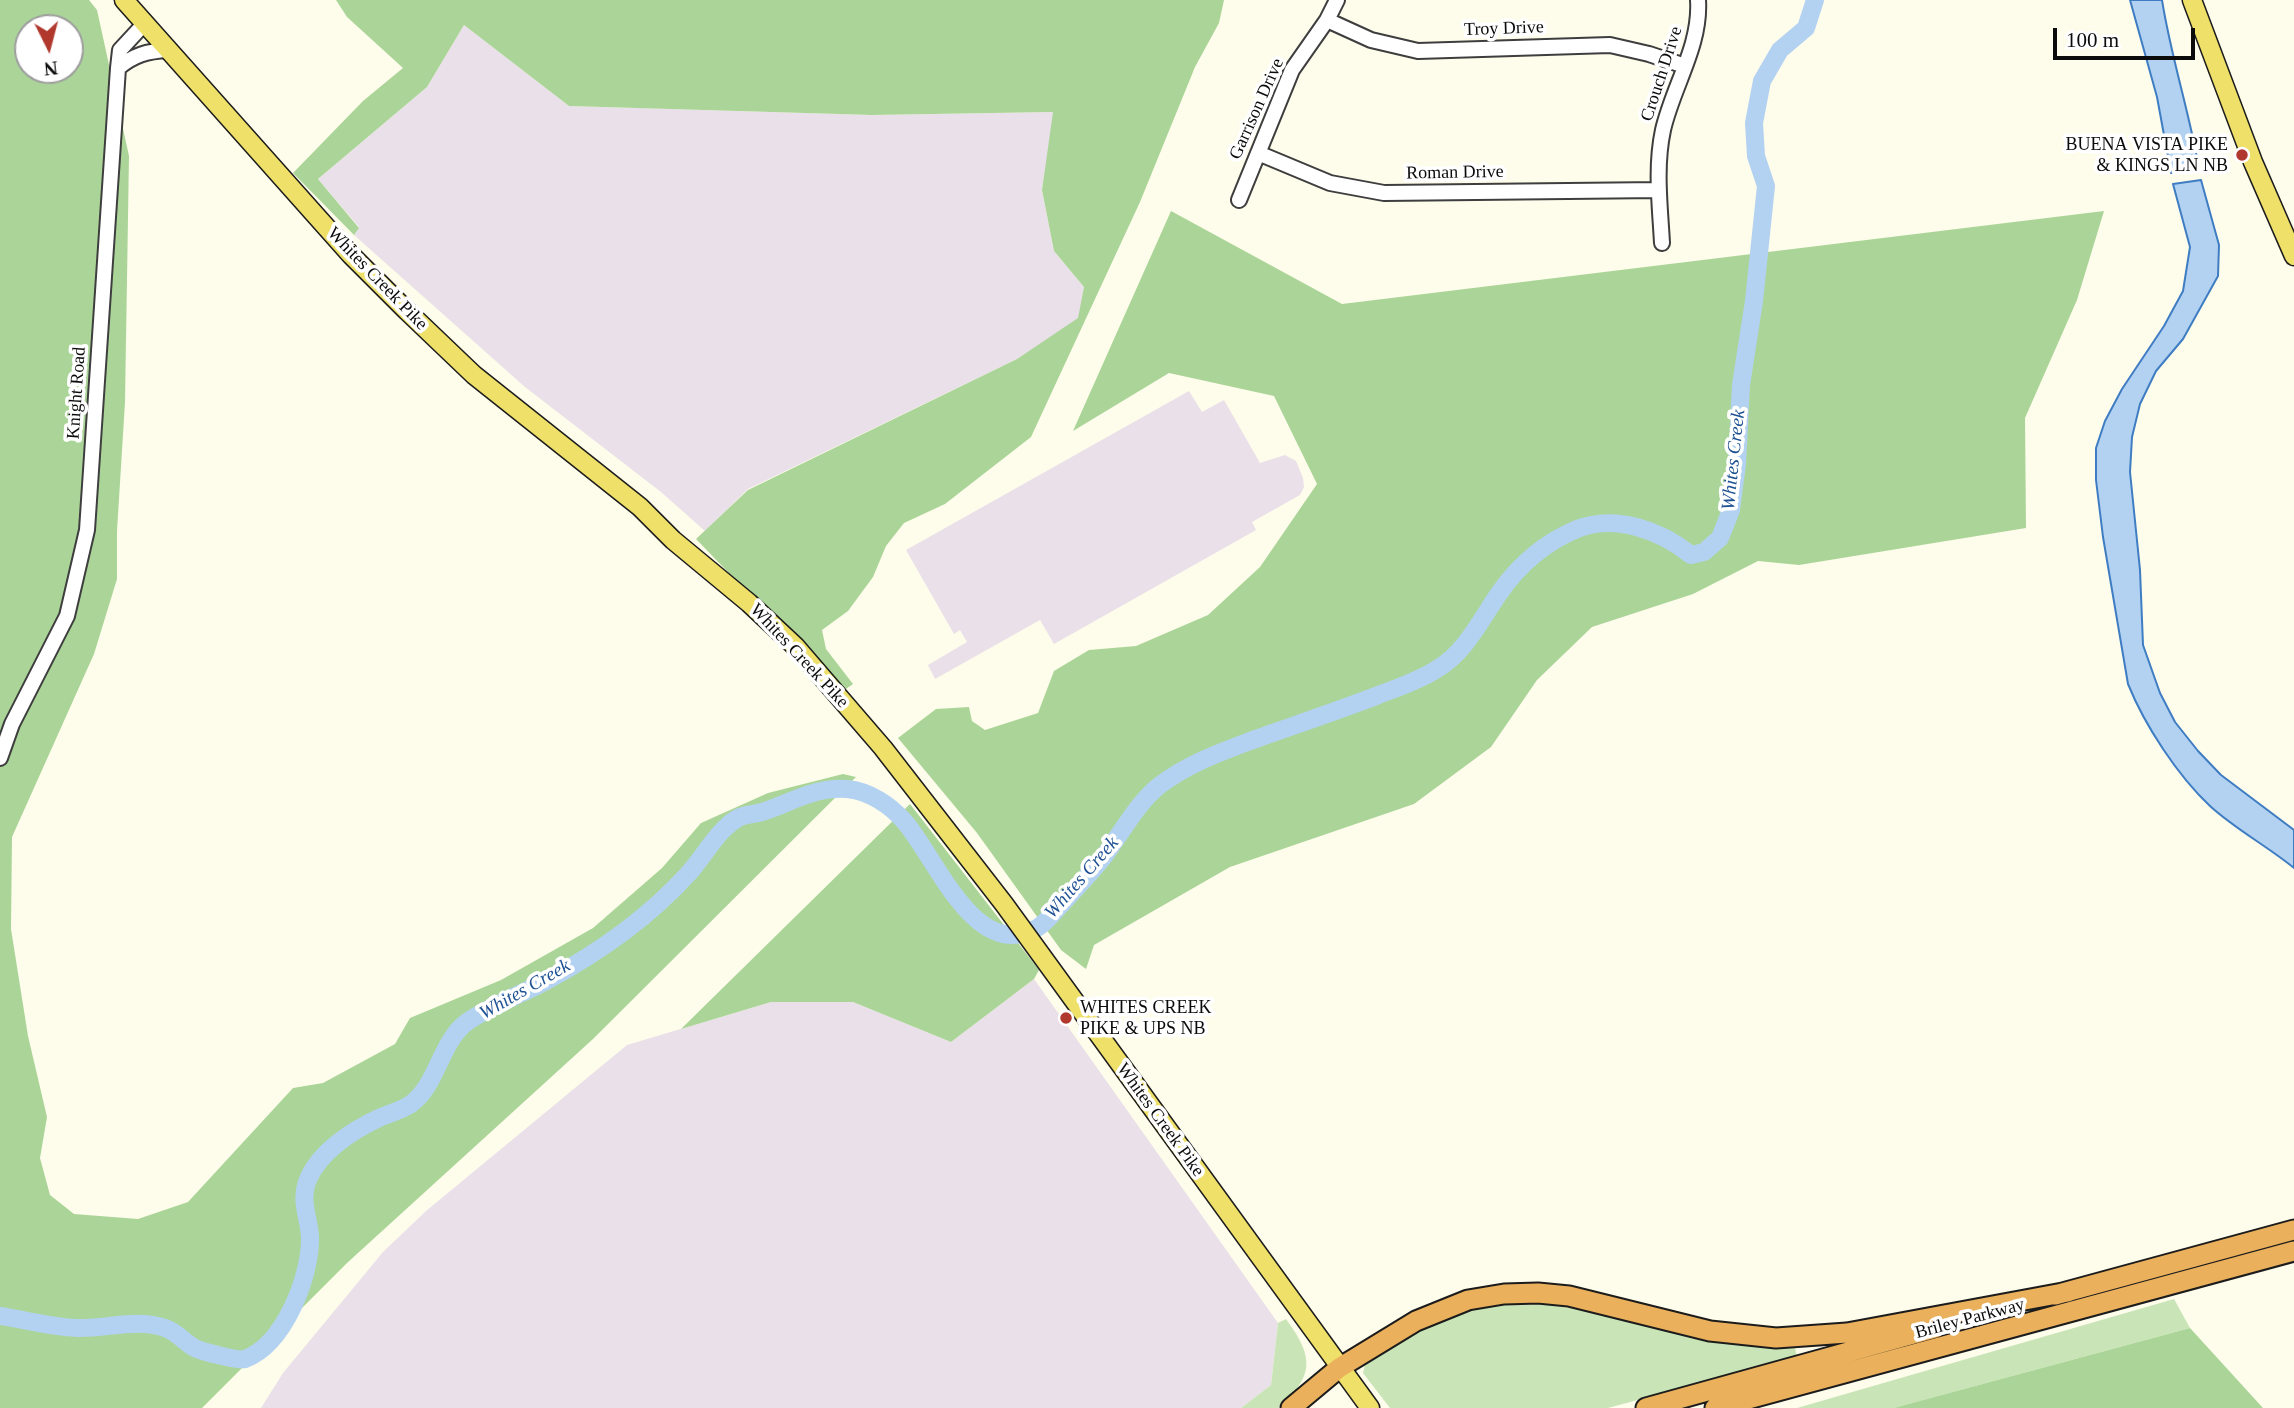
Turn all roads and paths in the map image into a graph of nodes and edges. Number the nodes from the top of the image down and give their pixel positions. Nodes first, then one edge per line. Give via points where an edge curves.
1 (124, 0) edge
2 (1337, 0) edge
3 (1698, 0) edge
4 (2192, 0) edge
5 (1327, 20) junction
6 (145, 23) junction
7 (168, 50) junction
8 (1685, 66) junction
9 (118, 68) junction
10 (1258, 153) junction
11 (1659, 190) junction
12 (1239, 200) dead end
13 (1662, 243) dead end
14 (2294, 256) edge
15 (0, 758) edge
16 (2294, 1230) edge
17 (2294, 1251) edge
18 (2068, 1292) junction
19 (1917, 1354) junction
20 (1339, 1368) junction
21 (1291, 1408) edge
22 (1370, 1408) edge
23 (1646, 1408) edge
24 (1715, 1408) edge
25 (1760, 1408) edge

1 - 6 main road, Whites Creek Pike
2 - 5 street, Garrison Drive
3 - 8 street, Crouch Drive via 1698,25
4 - 14 main road
5 - 8 street, Troy Drive via 1371,40 1418,51 1610,45
5 - 10 street, Garrison Drive via 1292,70
6 - 7 main road, Whites Creek Pike
6 - 9 street, Knight Road via 120,50
7 - 9 street via 139,54
7 - 20 main road, Whites Creek Pike via 351,255 474,375 640,507 796,647 883,748 1004,904
8 - 11 street, Crouch Drive via 1660,146
9 - 15 street, Knight Road via 87,530 66,616
10 - 11 street, Roman Drive via 1330,183 1384,193
10 - 12 street, Garrison Drive
11 - 13 street, Crouch Drive
16 - 18 highway, Briley Parkway
17 - 19 highway, Briley Parkway
18 - 20 highway via 1847,1333 1787,1338 1710,1331 1569,1296 1504,1294 1442,1309
18 - 23 highway, Briley Parkway
19 - 24 highway, Briley Parkway
19 - 25 highway
20 - 21 highway
20 - 22 main road, Whites Creek Pike

